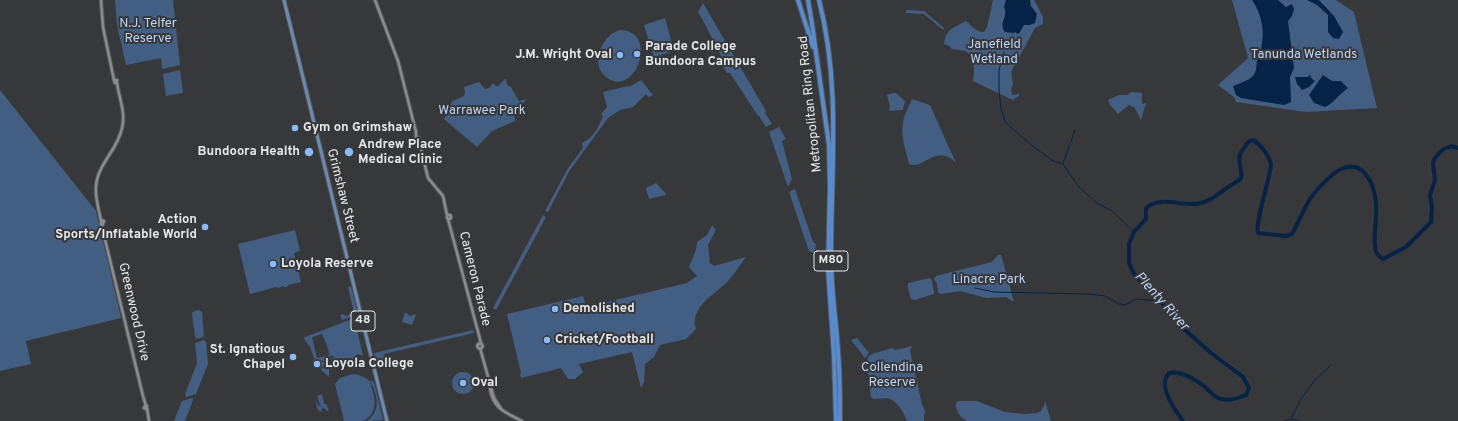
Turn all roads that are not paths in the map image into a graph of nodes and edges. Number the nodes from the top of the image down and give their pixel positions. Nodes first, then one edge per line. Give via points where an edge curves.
1 (101, 0) edge
2 (284, 0) edge
3 (375, 0) edge
4 (798, 0) edge
5 (808, 0) edge
6 (819, 0) edge
7 (817, 60) junction
8 (148, 420) edge
9 (387, 421) edge
10 (522, 421) edge
11 (838, 421) edge

1 - 8 street, Greenwood Drive via 103,27 123,113 123,127 101,169 96,193
2 - 9 main road, Grimshaw Street / 48
3 - 10 street, Cameron Parade via 398,61 428,178 442,194 478,337 483,345 481,348 493,401 496,406
4 - 7 highway
5 - 7 highway, Metropolitan Ring Road / M80
6 - 11 highway, Metropolitan Ring Road / M80 via 830,50 832,81 832,279 839,360
7 - 11 highway, Metropolitan Ring Road / M80 via 829,151 828,277

